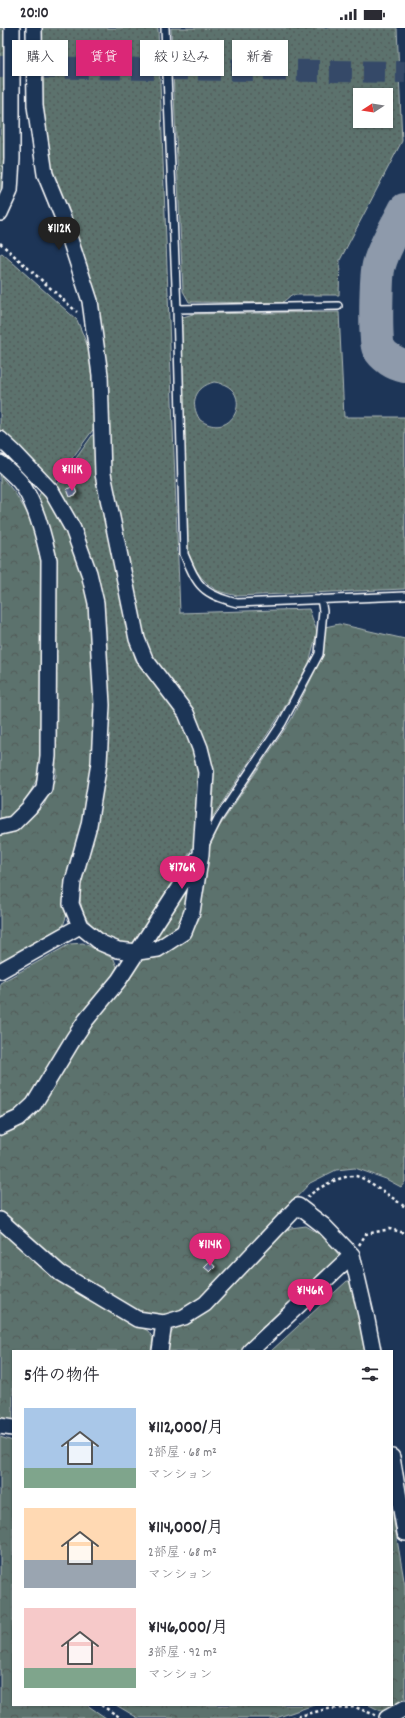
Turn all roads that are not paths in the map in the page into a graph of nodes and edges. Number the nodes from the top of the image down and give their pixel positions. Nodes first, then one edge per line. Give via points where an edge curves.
1 (12, 28) edge
2 (34, 28) edge
3 (165, 28) edge
4 (0, 214) edge
5 (338, 306) dead end
6 (177, 309) junction
7 (0, 439) edge
8 (0, 462) edge
9 (405, 596) edge
10 (321, 599) junction
11 (0, 828) edge
12 (200, 854) junction
13 (80, 926) junction
14 (138, 952) junction
15 (0, 971) edge
16 (0, 1127) edge
17 (0, 1220) edge
18 (352, 1255) junction
19 (164, 1323) junction
20 (160, 1350) edge
21 (251, 1350) edge
22 (373, 1350) edge
23 (0, 1426) edge
24 (12, 1428) edge
25 (393, 1464) edge
26 (405, 1532) edge
27 (405, 1708) edge
28 (382, 1717) edge

1 - 4 street via 10,191
2 - 12 street via 36,106 45,174 63,218 90,301 100,375 103,474 137,639 144,659 186,713 200,748 206,772
3 - 6 lane
5 - 6 lane
6 - 10 lane via 184,554 194,579 204,590 217,598 237,603
7 - 13 street via 52,492 73,529 89,573 96,603 102,706 99,763 89,825 73,882 71,904
8 - 11 street via 21,483 34,509 43,533 49,568 48,756 44,788 13,824
9 - 10 lane
10 - 12 lane via 323,611 319,654 282,723 218,819
12 - 14 street
12 - 14 street via 192,912 184,932 158,949
13 - 14 street via 101,943 118,950
13 - 15 street
14 - 16 street via 86,1020 34,1104 20,1118
17 - 19 street via 60,1273 137,1319
18 - 19 street via 324,1226 298,1206 205,1304 184,1317
18 - 21 street
18 - 22 street
19 - 20 street
23 - 24 street
25 - 26 street
27 - 28 street

